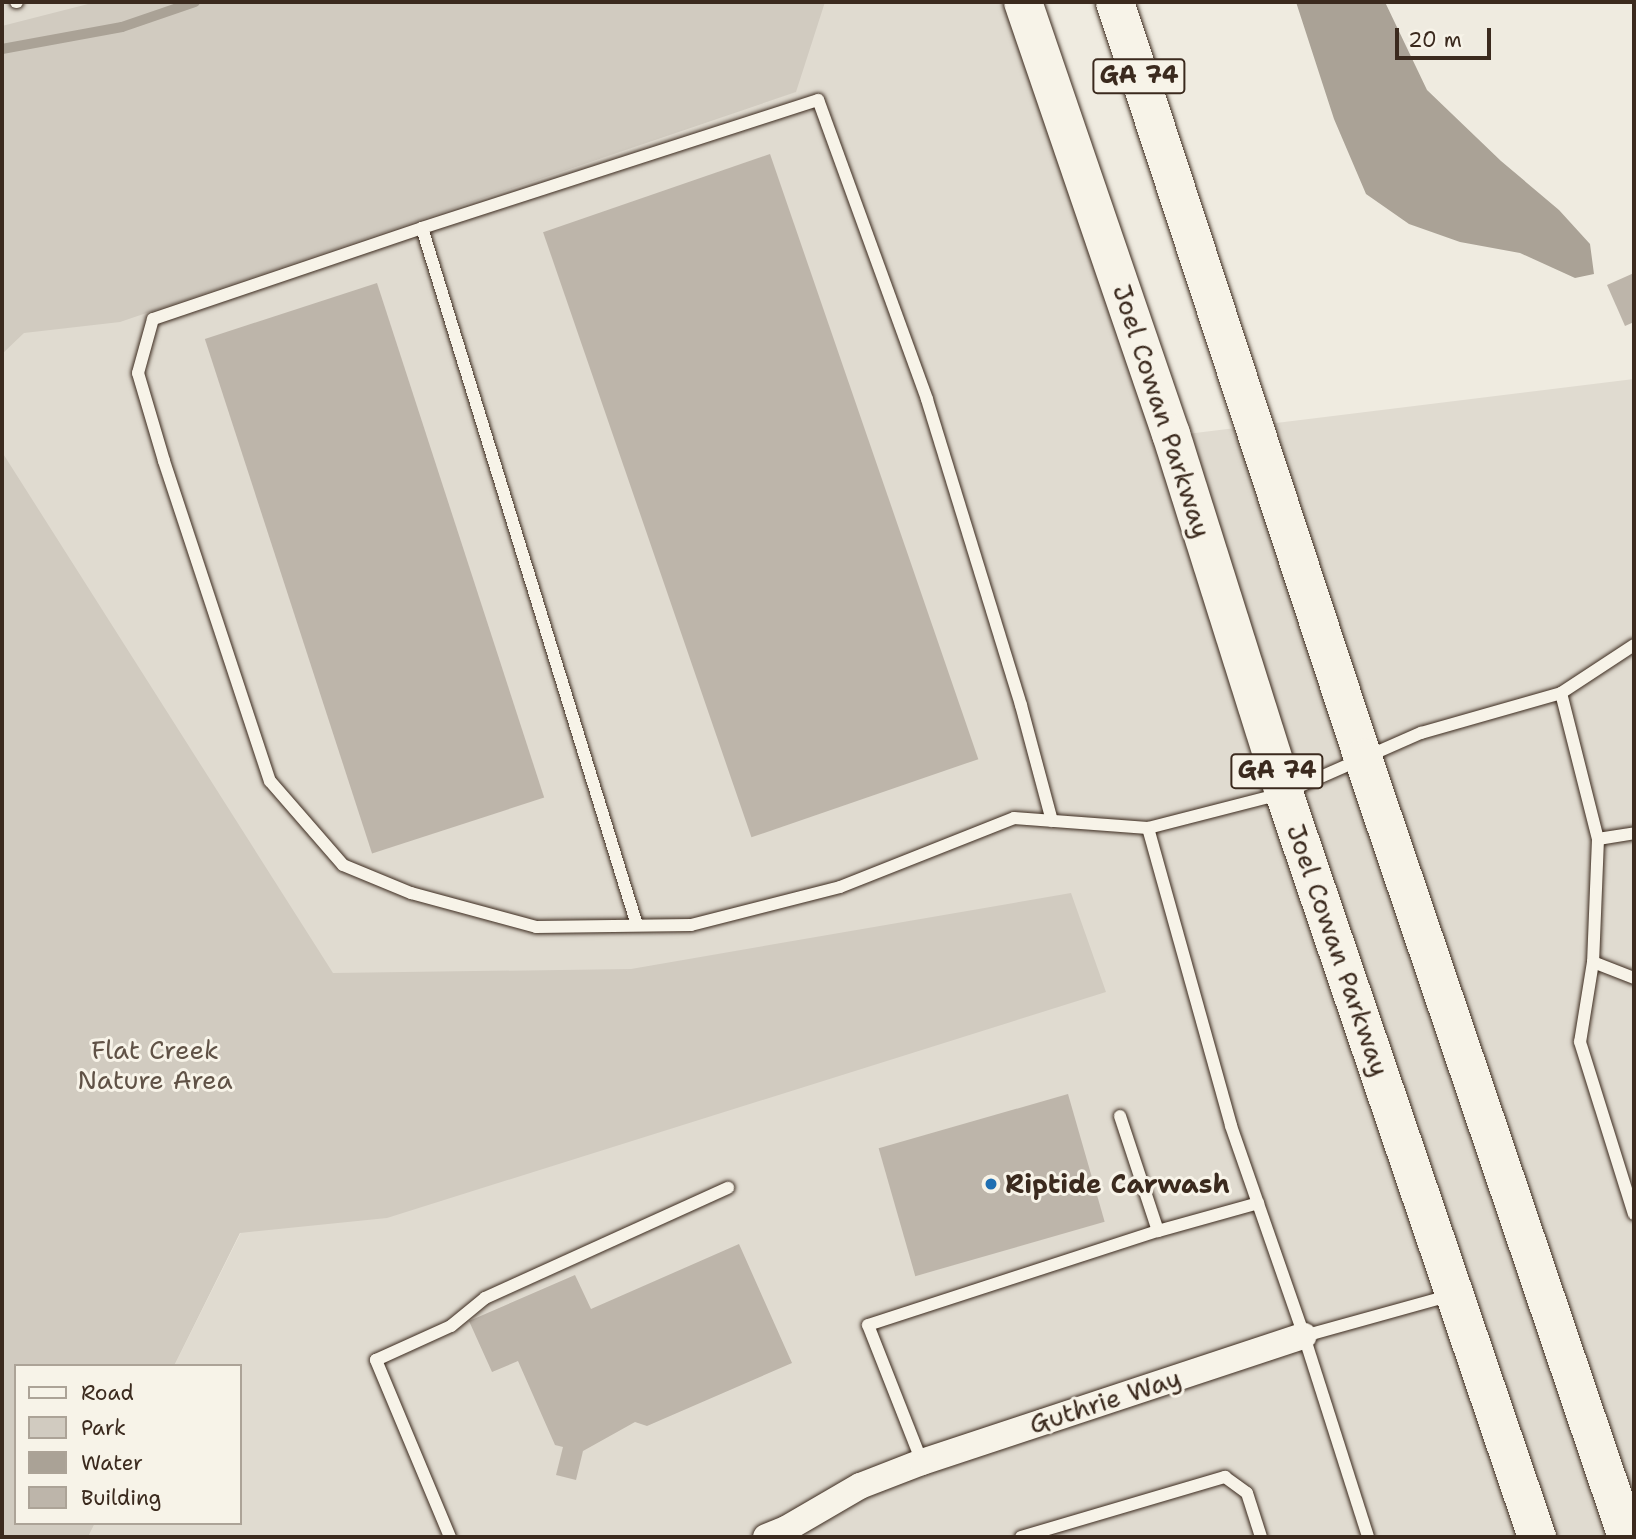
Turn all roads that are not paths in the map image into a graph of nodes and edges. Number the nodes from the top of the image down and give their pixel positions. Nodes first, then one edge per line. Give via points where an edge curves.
1 (1023, 2) edge
2 (1115, 2) edge
3 (422, 228) junction
4 (1634, 645) edge
5 (1562, 693) junction
6 (1363, 758) junction
7 (1284, 793) junction
8 (1052, 821) junction
9 (1148, 828) junction
10 (1634, 833) edge
11 (1598, 839) junction
12 (637, 925) junction
13 (1593, 962) junction
14 (1634, 978) edge
15 (1120, 1116) dead end
16 (728, 1188) dead end
17 (1258, 1203) junction
18 (1634, 1214) edge
19 (1158, 1231) junction
20 (1456, 1293) junction
21 (1304, 1336) junction
22 (922, 1461) junction
23 (802, 1530) edge
24 (450, 1537) edge
25 (766, 1537) edge
26 (1021, 1537) edge
27 (1261, 1537) edge
28 (1368, 1537) edge
29 (1537, 1537) edge
30 (1627, 1537) edge

1 - 7 main road, Joel Cowan Parkway / GA 74 via 1171,434
2 - 6 main road, GA 74
3 - 8 lane via 818,100 927,399
3 - 12 lane
3 - 12 lane via 153,319 138,373 164,461 270,781 343,864 411,893 536,927
4 - 5 lane
5 - 6 lane
5 - 11 lane
6 - 7 lane
6 - 30 main road, GA 74
7 - 9 lane
7 - 20 main road, Joel Cowan Parkway / GA 74
8 - 9 lane
8 - 12 lane via 1014,818 840,887 691,925
9 - 17 lane via 1231,1126
10 - 11 lane
11 - 13 lane
13 - 14 lane
13 - 18 lane via 1580,1042
15 - 19 lane
16 - 24 lane via 485,1298 451,1326 376,1360
17 - 19 lane
17 - 21 lane
19 - 22 lane via 869,1325
20 - 21 lane, Guthrie Way
20 - 29 main road, Joel Cowan Parkway / GA 74
21 - 22 street, Guthrie Way
21 - 28 lane
22 - 23 street, Guthrie Way via 860,1486
23 - 25 street, Guthrie Way
26 - 27 lane via 1225,1477 1247,1493

